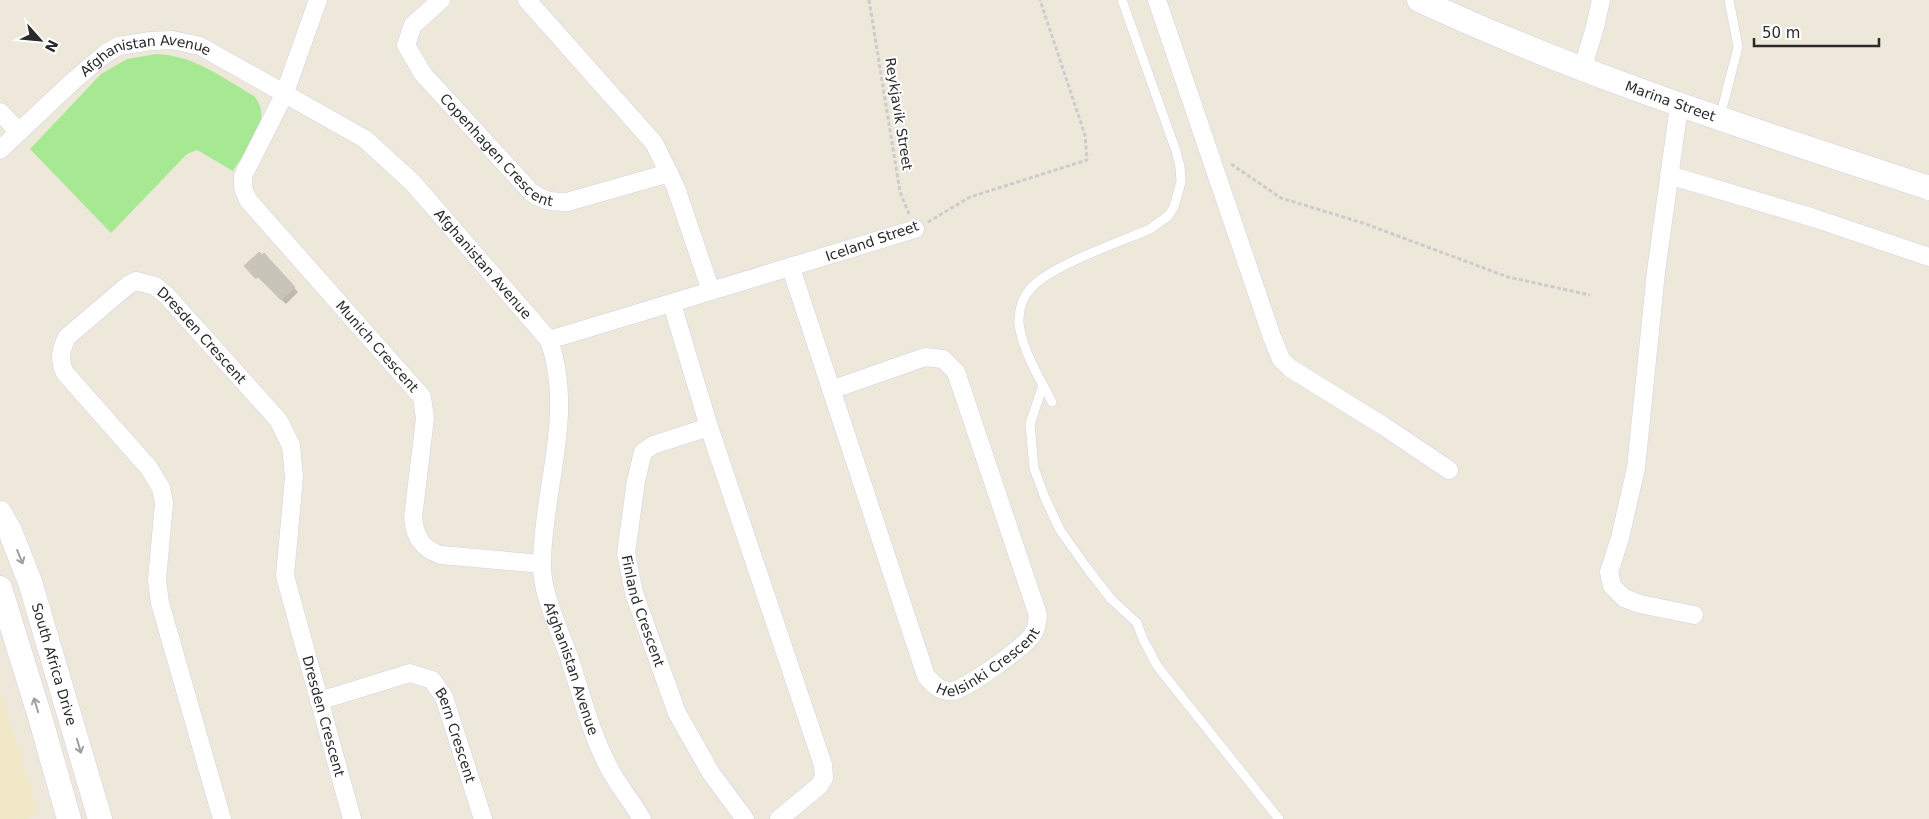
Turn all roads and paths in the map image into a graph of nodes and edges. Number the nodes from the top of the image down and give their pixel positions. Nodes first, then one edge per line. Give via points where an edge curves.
1 (318, 0) edge
2 (441, 0) edge
3 (527, 0) edge
4 (869, 0) edge
5 (1040, 0) edge
6 (1122, 0) edge
7 (1157, 0) edge
8 (1419, 0) edge
9 (1601, 0) edge
10 (1729, 0) edge
11 (1582, 70) junction
12 (284, 95) junction
13 (1679, 106) junction
14 (0, 112) edge
15 (1719, 119) junction
16 (19, 132) junction
17 (1208, 148) junction
18 (0, 150) edge
19 (669, 173) junction
20 (1670, 175) junction
21 (1929, 188) edge
22 (915, 229) junction
23 (1929, 257) edge
24 (791, 268) junction
25 (711, 291) junction
26 (1590, 295) dead end
27 (672, 304) junction
28 (549, 340) junction
29 (1043, 385) junction
30 (832, 390) junction
31 (1052, 402) dead end
32 (709, 427) junction
33 (1449, 470) dead end
34 (0, 513) edge
35 (542, 564) junction
36 (0, 588) edge
37 (1694, 615) dead end
38 (318, 700) junction
39 (69, 819) edge
40 (100, 819) edge
41 (222, 819) edge
42 (352, 819) edge
43 (483, 819) edge
44 (642, 819) edge
45 (745, 819) edge
46 (779, 819) edge
47 (1279, 819) edge

1 - 12 street
2 - 19 street, Copenhagen Crescent via 413,25 406,45 409,54 423,74 536,196 551,202 567,202
3 - 19 street via 654,143
4 - 22 path, Reykjavik Street via 900,192
5 - 22 path, Iceland Street via 1085,135 1087,160 970,197
6 - 29 lane via 1176,150 1181,182 1179,198 1168,216 1150,230 1073,262 1043,278 1026,294 1020,308 1019,324 1026,350
7 - 17 street
8 - 11 street, Marina Street via 1489,33
9 - 11 street via 1596,28
10 - 15 lane via 1738,46
11 - 13 street, Marina Street
12 - 16 street, Afghanistan Avenue via 200,46 172,40 131,43 106,53
12 - 28 street, Afghanistan Avenue via 365,139 382,153 419,190
12 - 35 street, Munich Crescent via 248,164 243,188 262,217 422,397 425,418 413,518 419,541 441,555
13 - 15 street, Marina Street
13 - 20 street
14 - 16 street
15 - 21 street, Marina Street
16 - 18 street, Afghanistan Avenue
17 - 26 path via 1281,198 1364,223 1508,277
17 - 33 street via 1281,359 1303,377
19 - 25 street
20 - 23 street
20 - 37 street via 1656,272 1636,468 1609,572 1612,586 1624,598
22 - 24 street, Iceland Street
24 - 25 street, Iceland Street
24 - 30 street, Helsinki Crescent
25 - 27 street, Iceland Street
27 - 28 street, Iceland Street
27 - 32 street
28 - 35 street, Afghanistan Avenue via 559,381 558,429
29 - 31 lane
29 - 47 lane via 1030,424 1034,468 1060,530 1111,599 1138,623 1158,667
30 - 30 street, Helsinki Crescent via 926,676 938,688 960,689 1027,641 1038,625 1038,615 956,372 943,359 925,357
32 - 45 street, Finland Crescent via 653,445 643,452 626,553 634,593 677,713 711,772
32 - 46 street via 823,765 824,778 819,786
34 -> 40 street, South Africa Drive via 30,582
35 - 44 street, Afghanistan Avenue via 548,596 597,739 612,774
39 -> 36 street
38 - 41 street, Dresden Crescent via 285,576 294,477 294,460 288,437 279,421 168,296 156,286 136,281 67,337 60,363 65,373 149,468 161,488 164,504 157,580 160,602
38 - 42 street, Dresden Crescent
38 - 43 street, Bern Crescent via 410,673 432,680 444,697

